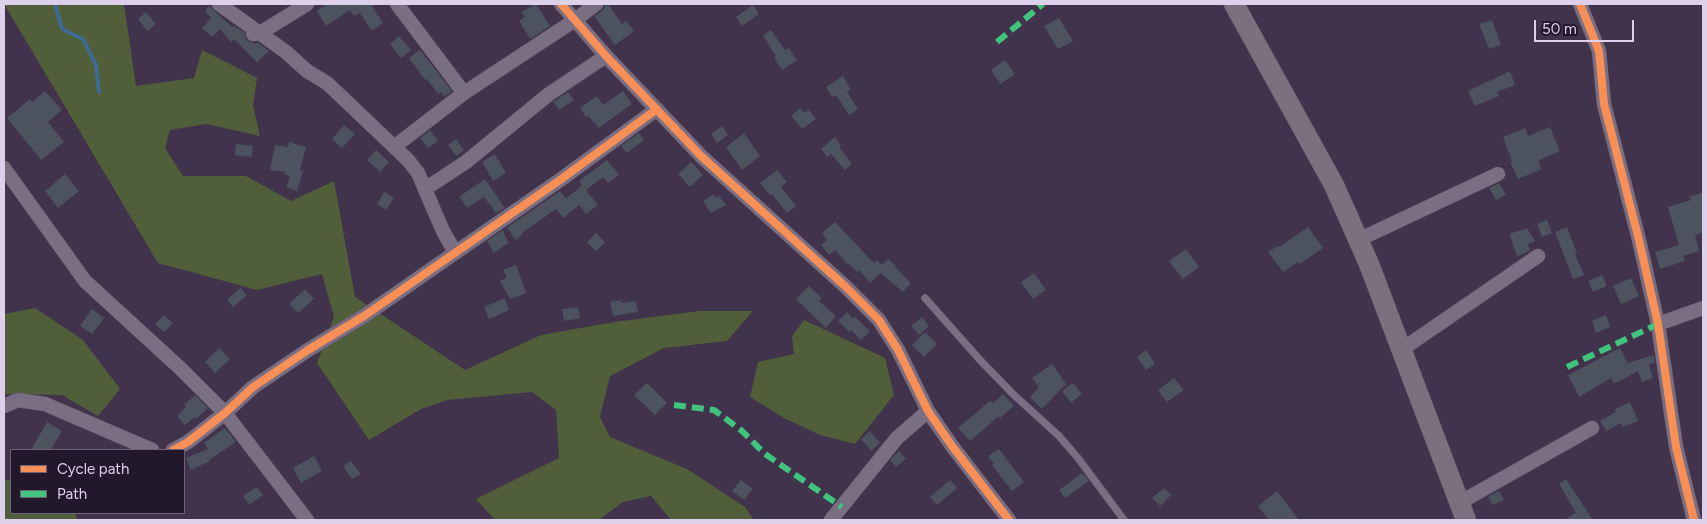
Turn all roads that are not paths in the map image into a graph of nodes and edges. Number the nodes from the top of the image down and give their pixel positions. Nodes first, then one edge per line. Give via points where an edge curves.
1 (218, 4) edge
2 (307, 4) edge
3 (397, 4) edge
4 (561, 4) edge
5 (596, 4) edge
6 (1234, 4) edge
7 (1580, 4) edge
8 (575, 20) junction
9 (254, 33) junction
10 (606, 56) junction
11 (464, 93) junction
12 (657, 109) junction
13 (394, 147) junction
14 (4, 168) edge
15 (1498, 174) dead end
16 (425, 189) junction
17 (1358, 240) junction
18 (455, 252) junction
19 (1538, 256) dead end
20 (925, 298) dead end
21 (1703, 308) edge
22 (1658, 324) junction
23 (1401, 350) junction
24 (4, 406) edge
25 (928, 411) junction
26 (225, 413) junction
27 (1592, 428) dead end
28 (150, 449) edge
29 (175, 449) edge
30 (1461, 515) edge
31 (307, 520) edge
32 (831, 520) edge
33 (1010, 520) edge
34 (1124, 520) edge
35 (1694, 520) edge

1 - 9 street
2 - 9 street
3 - 11 street
4 - 8 street
5 - 8 street
6 - 17 main road via 1330,177
7 - 22 street via 1599,51 1604,104
8 - 10 street
8 - 11 street
9 - 13 street via 327,83
10 - 12 street
10 - 16 street via 550,94 466,162
11 - 13 street
12 - 18 street
12 - 25 street via 701,156 879,320 898,350
13 - 16 street via 418,173
14 - 26 street via 86,281
15 - 17 street
16 - 18 street
17 - 23 main road
18 - 26 street via 364,316 252,387
19 - 23 street
20 - 34 lane via 1013,394 1059,436
21 - 22 street
22 - 35 street via 1676,447
23 - 30 main road
24 - 28 street via 18,400 45,404
25 - 32 street via 898,438
25 - 33 street
26 - 29 street
26 - 31 street
27 - 30 street

